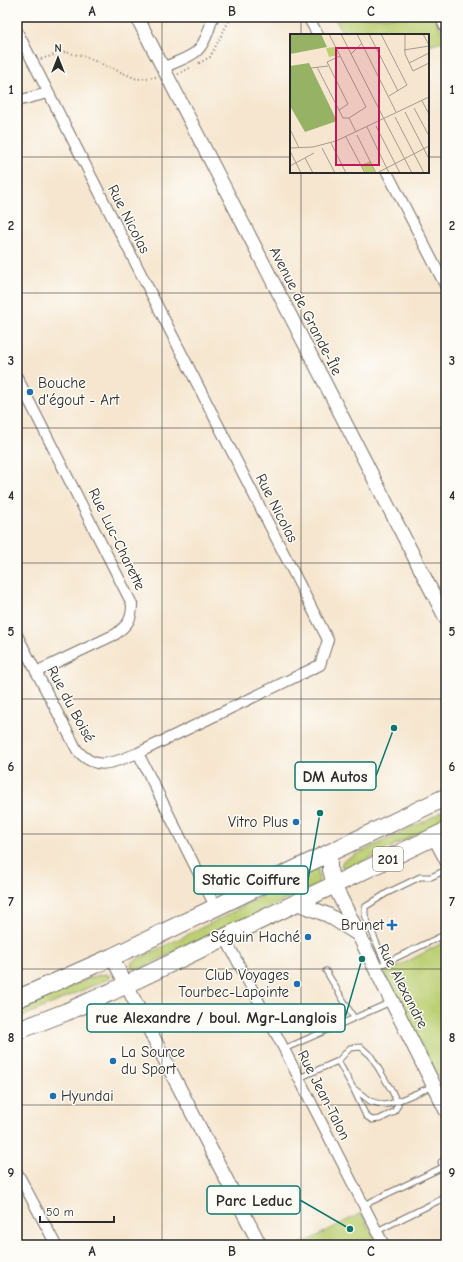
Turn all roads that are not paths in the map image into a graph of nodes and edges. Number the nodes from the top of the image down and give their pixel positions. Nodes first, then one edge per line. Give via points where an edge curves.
1 (136, 17) edge
2 (213, 17) edge
3 (308, 17) edge
4 (440, 17) edge
5 (446, 29) edge
6 (17, 31) edge
7 (317, 34) edge
8 (165, 72) junction
9 (48, 93) junction
10 (17, 101) edge
11 (389, 173) edge
12 (446, 287) edge
13 (17, 376) edge
14 (446, 619) edge
15 (17, 635) edge
16 (36, 672) junction
17 (138, 753) junction
18 (446, 797) edge
19 (440, 835) edge
20 (330, 854) junction
21 (446, 863) edge
22 (446, 870) edge
23 (334, 885) junction
24 (297, 903) junction
25 (216, 908) junction
26 (358, 934) junction
27 (446, 934) edge
28 (225, 938) junction
29 (112, 957) junction
30 (380, 965) junction
31 (326, 971) dead end
32 (126, 985) junction
33 (17, 998) edge
34 (392, 1002) junction
35 (316, 1010) dead end
36 (354, 1018) junction
37 (17, 1031) edge
38 (325, 1031) junction
39 (284, 1048) junction
40 (338, 1061) junction
41 (299, 1078) junction
42 (434, 1085) junction
43 (352, 1088) junction
44 (397, 1102) junction
45 (446, 1110) edge
46 (446, 1159) edge
47 (443, 1167) junction
48 (17, 1172) edge
49 (446, 1173) edge
50 (446, 1198) edge
51 (364, 1205) junction
52 (377, 1231) junction
53 (56, 1245) edge
54 (260, 1245) edge
55 (384, 1245) edge

1 - 8 street, Avenue de Grande-Île
2 - 8 street via 203,43 196,51
3 - 7 street
4 - 5 street
6 - 9 street, Rue Nicolas
8 - 14 street, Avenue de Grande-Île
9 - 10 street
9 - 17 street, Rue Nicolas via 328,640 320,665
11 - 12 street
13 - 16 street, Rue Luc-Charette via 132,604 132,616 116,634
15 - 16 street, Rue du Boisé
16 - 17 street, Rue du Boisé via 84,759 96,764 110,764
17 - 25 street
18 - 20 highway, 201
19 - 21 street
19 - 23 highway, 201
20 - 23 main road, Rue Alexandre via 330,870
20 - 25 highway, 201
22 - 30 lane via 431,877 420,877 365,907 365,915
23 - 24 highway, 201
23 - 26 main road, Rue Alexandre
24 - 26 main road via 328,915
24 - 28 highway, 201
25 - 29 highway, 201
26 - 30 main road, Rue Alexandre
27 - 30 lane
28 - 32 highway, 201
28 - 39 street, Rue Jean-Talon
29 - 32 street
29 - 33 highway, 201
30 - 34 main road, Rue Alexandre
31 - 36 lane
32 - 37 highway, 201
32 - 54 street
34 - 36 lane
34 - 42 main road, Rue Alexandre
35 - 38 lane
36 - 38 lane
38 - 39 lane
39 - 41 street, Rue Jean-Talon
40 - 41 lane
40 - 43 lane
40 - 44 lane via 350,1048 361,1047 371,1056
41 - 51 street, Rue Jean-Talon
42 - 44 lane
42 - 45 main road, Rue Alexandre
43 - 44 lane via 370,1101 384,1105
43 - 44 lane via 366,1116 372,1120 394,1112
46 - 47 lane via 441,1162
47 - 49 lane
47 - 51 lane
48 - 53 street
50 - 52 lane
51 - 52 street, Rue Jean-Talon
52 - 55 street, Rue Jean-Talon

